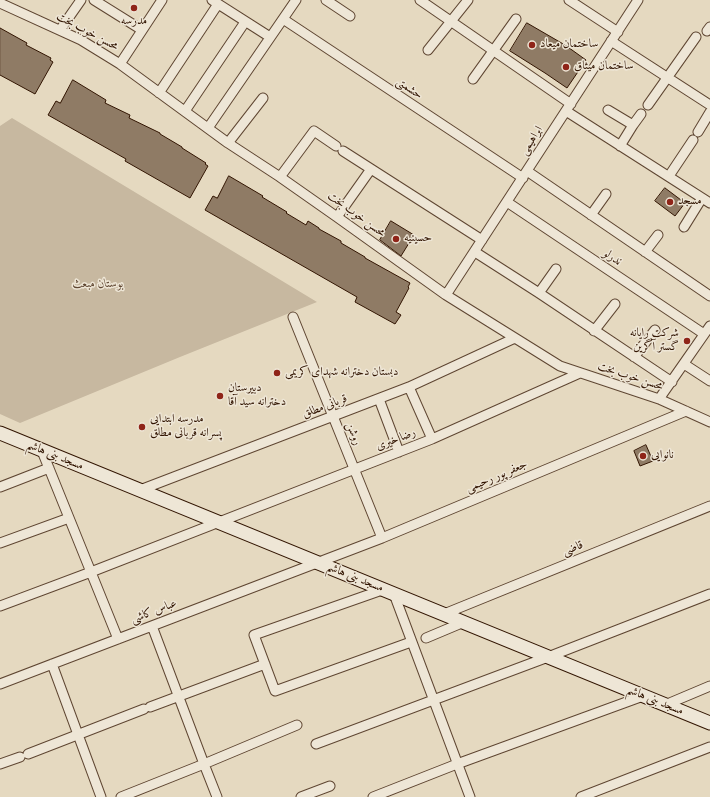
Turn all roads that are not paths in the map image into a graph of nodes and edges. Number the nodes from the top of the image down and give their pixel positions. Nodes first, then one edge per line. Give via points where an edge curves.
1 (81, 0) edge
2 (94, 0) edge
3 (162, 0) edge
4 (296, 0) edge
5 (326, 0) edge
6 (420, 0) edge
7 (468, 0) edge
8 (568, 0) edge
9 (638, 0) edge
10 (0, 2) edge
11 (215, 2) edge
12 (350, 16) dead end
13 (283, 19) junction
14 (516, 19) dead end
15 (245, 22) junction
16 (451, 22) junction
17 (60, 30) junction
18 (142, 30) junction
19 (618, 32) junction
20 (270, 37) junction
21 (696, 37) dead end
22 (611, 41) junction
23 (428, 50) dead end
24 (493, 50) junction
25 (120, 64) junction
26 (668, 77) junction
27 (473, 79) dead end
28 (159, 92) junction
29 (263, 98) dead end
30 (648, 105) dead end
31 (710, 105) edge
32 (568, 108) junction
33 (608, 110) dead end
34 (185, 111) junction
35 (710, 112) edge
36 (641, 114) dead end
37 (632, 125) junction
38 (208, 128) junction
39 (698, 132) dead end
40 (693, 140) dead end
41 (228, 143) junction
42 (620, 146) junction
43 (371, 169) junction
44 (525, 175) junction
45 (669, 176) junction
46 (280, 177) junction
47 (606, 194) dead end
48 (702, 198) junction
49 (507, 202) junction
50 (710, 203) edge
51 (590, 215) junction
52 (337, 217) junction
53 (684, 227) dead end
54 (658, 235) dead end
55 (482, 240) junction
56 (475, 252) junction
57 (645, 252) junction
58 (556, 269) dead end
59 (539, 292) junction
60 (446, 295) junction
61 (710, 296) edge
62 (615, 304) dead end
63 (293, 318) dead end
64 (710, 326) edge
65 (656, 330) dead end
66 (594, 331) junction
67 (704, 334) junction
68 (515, 338) junction
69 (634, 357) junction
70 (684, 364) junction
71 (580, 373) junction
72 (710, 381) edge
73 (672, 382) junction
74 (409, 387) junction
75 (379, 399) junction
76 (660, 399) junction
77 (686, 411) junction
78 (333, 416) junction
79 (710, 422) edge
80 (2, 436) edge
81 (432, 439) junction
82 (42, 451) junction
83 (399, 452) junction
84 (49, 468) junction
85 (354, 469) junction
86 (0, 487) edge
87 (140, 490) junction
88 (710, 506) edge
89 (69, 518) junction
90 (219, 523) junction
91 (382, 538) junction
92 (0, 543) edge
93 (317, 563) junction
94 (91, 572) junction
95 (388, 592) junction
96 (710, 594) edge
97 (0, 606) edge
98 (444, 614) junction
99 (464, 622) junction
100 (152, 626) junction
101 (426, 638) dead end
102 (118, 639) junction
103 (411, 642) junction
104 (548, 657) junction
105 (52, 664) junction
106 (265, 664) junction
107 (0, 684) edge
108 (710, 686) edge
109 (179, 696) junction
110 (643, 696) junction
111 (433, 700) junction
112 (665, 705) junction
113 (710, 723) edge
114 (297, 725) dead end
115 (78, 735) junction
116 (316, 744) dead end
117 (710, 747) edge
118 (0, 764) edge
119 (204, 764) junction
120 (457, 764) junction
121 (330, 786) dead end
122 (101, 797) edge
123 (121, 797) edge
124 (217, 797) edge
125 (301, 797) edge
126 (373, 797) edge
127 (470, 797) edge
128 (580, 797) edge

1 - 17 street
2 - 18 street
3 - 18 street
4 - 13 street
5 - 12 street
6 - 16 street
7 - 16 street
8 - 19 street
9 - 19 street, ابراهیمی
10 - 17 street, محسن خوب بخت
11 - 15 street
11 - 28 street
13 - 20 street
13 - 44 street, حشمتی
14 - 24 street
15 - 20 street
15 - 34 street
16 - 23 street
16 - 24 street
17 - 25 street, محسن خوب بخت
18 - 25 street
19 - 22 street, ابراهیمی
20 - 38 street
21 - 26 street
22 - 26 street
22 - 32 street, ابراهیمی
24 - 27 street
24 - 32 street
25 - 28 street, محسن خوب بخت
26 - 30 street
26 - 31 street
28 - 34 street, محسن خوب بخت
29 - 41 street
32 - 42 street
32 - 44 street, ابراهیمی
33 - 37 street
34 - 38 street, محسن خوب بخت
35 - 39 street
36 - 37 street
37 - 42 street
38 - 41 street, محسن خوب بخت
40 - 45 street
41 - 46 street, محسن خوب بخت
42 - 45 street
43 - 46 street via 314,131
43 - 52 street
43 - 55 street
44 - 49 street, ابراهیمی
44 - 51 street, حشمتی
45 - 48 street
46 - 52 street, محسن خوب بخت
47 - 51 street
48 - 50 street
48 - 53 street
49 - 55 street, ابراهیمی
49 - 67 street, ندرلو
51 - 57 street, حشمتی
52 - 60 street, محسن خوب بخت
54 - 57 street
55 - 56 street, ابراهیمی
56 - 59 street
56 - 60 street, ابراهیمی
57 - 61 street, حشمتی
58 - 59 street
59 - 66 street
60 - 68 street, محسن خوب بخت
62 - 66 street
63 - 78 street, روشن
64 - 67 street
65 - 69 street
66 - 69 street
67 - 70 street
68 - 71 street, محسن خوب بخت via 560,366
68 - 74 street, قربانی مطلق
69 - 73 street
70 - 72 street
70 - 73 street
71 - 76 street, محسن خوب بخت
71 - 81 street, رضا خیری
73 - 76 street
74 - 75 street, قربانی مطلق
74 - 81 street
75 - 78 street, قربانی مطلق
75 - 83 street
76 - 77 street, محسن خوب بخت
77 - 79 street, محسن خوب بخت
77 - 91 street, جعفر پور رحیمی
78 - 85 street, روشن
78 - 87 street, قربانی مطلق
80 - 82 main road, مسجد بنی هاشم
81 - 83 street, رضا خیری
82 - 84 street
82 - 87 main road, مسجد بنی هاشم
83 - 85 street, رضا خیری
84 - 86 street
84 - 89 street
85 - 90 street, رضا خیری
85 - 91 street, روشن
87 - 90 main road, مسجد بنی هاشم
88 - 98 street, قاضی
89 - 92 street
89 - 94 street
90 - 93 main road, مسجد بنی هاشم
90 - 94 street, رضا خیری
91 - 93 street, جعفر پور رحیمی
93 - 95 main road, مسجد بنی هاشم
93 - 100 street, عباس کاشی
94 - 97 street, رضا خیری
94 - 102 street
95 - 98 main road, مسجد بنی هاشم
95 - 103 street
95 - 106 street via 254,635
96 - 104 street
98 - 99 main road, مسجد بنی هاشم
99 - 101 street
99 - 104 main road, مسجد بنی هاشم
100 - 102 street, عباس کاشی
100 - 109 street
102 - 105 street, عباس کاشی
103 - 106 street via 275,691
103 - 111 street
104 - 110 main road, مسجد بنی هاشم
104 - 111 street
105 - 107 street, عباس کاشی
105 - 115 street
106 - 109 street
108 - 112 street
109 - 115 street
109 - 119 street
110 - 112 main road, مسجد بنی هاشم
110 - 120 street
111 - 116 street
111 - 120 street
112 - 113 main road, مسجد بنی هاشم
114 - 119 street
115 - 118 street
115 - 122 street
117 - 128 street
119 - 123 street
119 - 124 street
120 - 126 street
120 - 127 street
121 - 125 street

